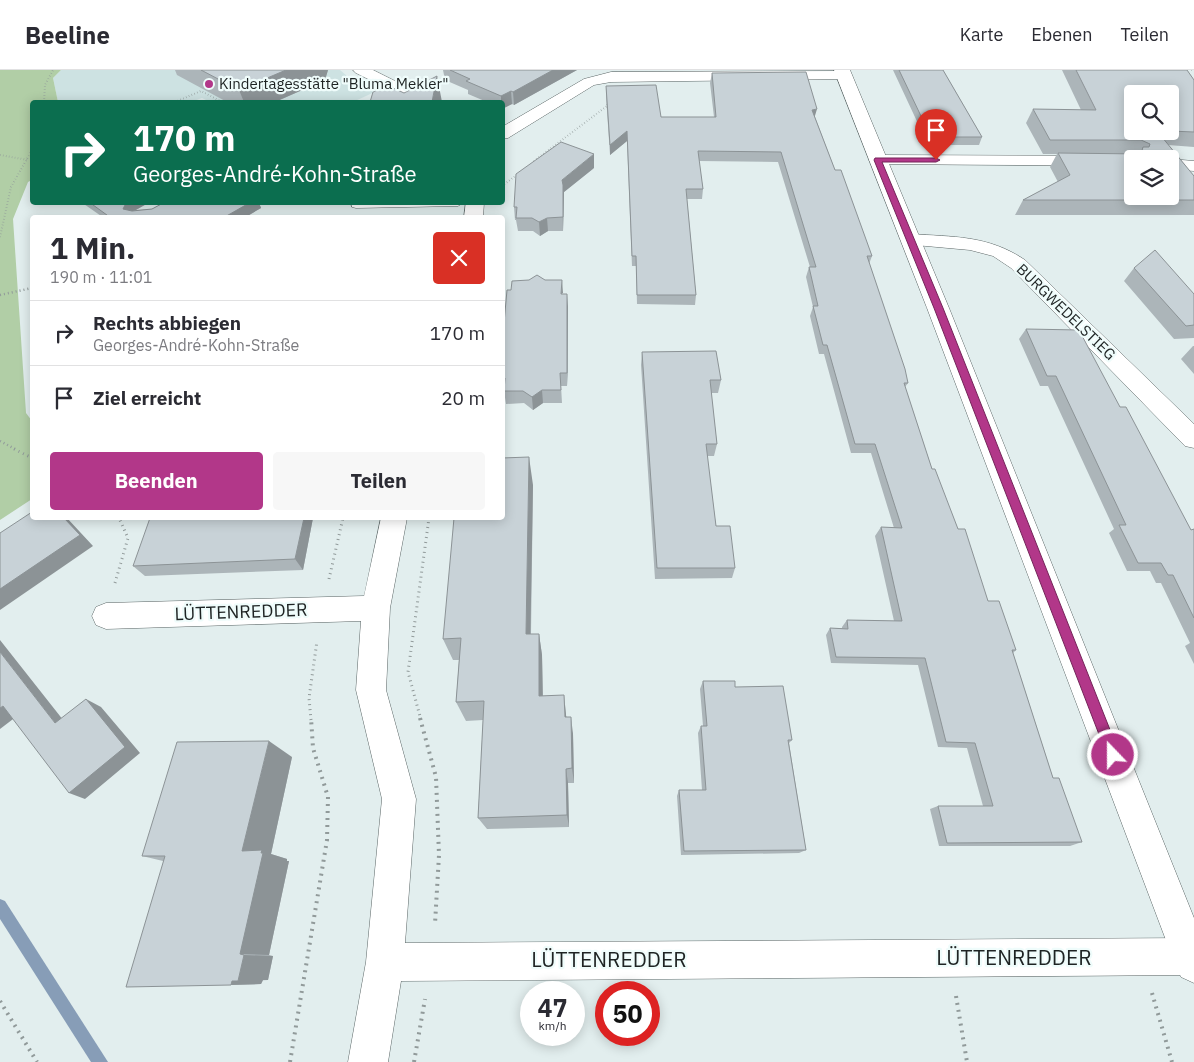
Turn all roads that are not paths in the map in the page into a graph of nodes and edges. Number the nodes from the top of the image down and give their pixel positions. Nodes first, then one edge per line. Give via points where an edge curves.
1 (361, 70) edge
2 (843, 73) edge
3 (418, 100) edge
4 (505, 132) edge
5 (878, 160) junction
6 (1124, 161) edge
7 (1179, 165) edge
8 (1194, 166) edge
9 (911, 240) junction
10 (1194, 439) edge
11 (394, 520) edge
12 (376, 608) junction
13 (106, 616) road end
14 (1185, 914) edge
15 (1193, 961) edge
16 (384, 962) junction
17 (368, 1062) edge

1 - 3 street via 389,92
2 - 4 street via 611,77 589,82
2 - 5 street
5 - 6 street
5 - 9 street
7 - 8 street
9 - 10 street, BURGWEDELSTIEG via 971,244 1000,252 1018,264
9 - 14 street
11 - 12 street
12 - 13 street, LÜTTENREDDER
12 - 16 street via 371,690 400,800
14 - 15 street
15 - 16 street, LÜTTENREDDER via 949,958
16 - 17 street

